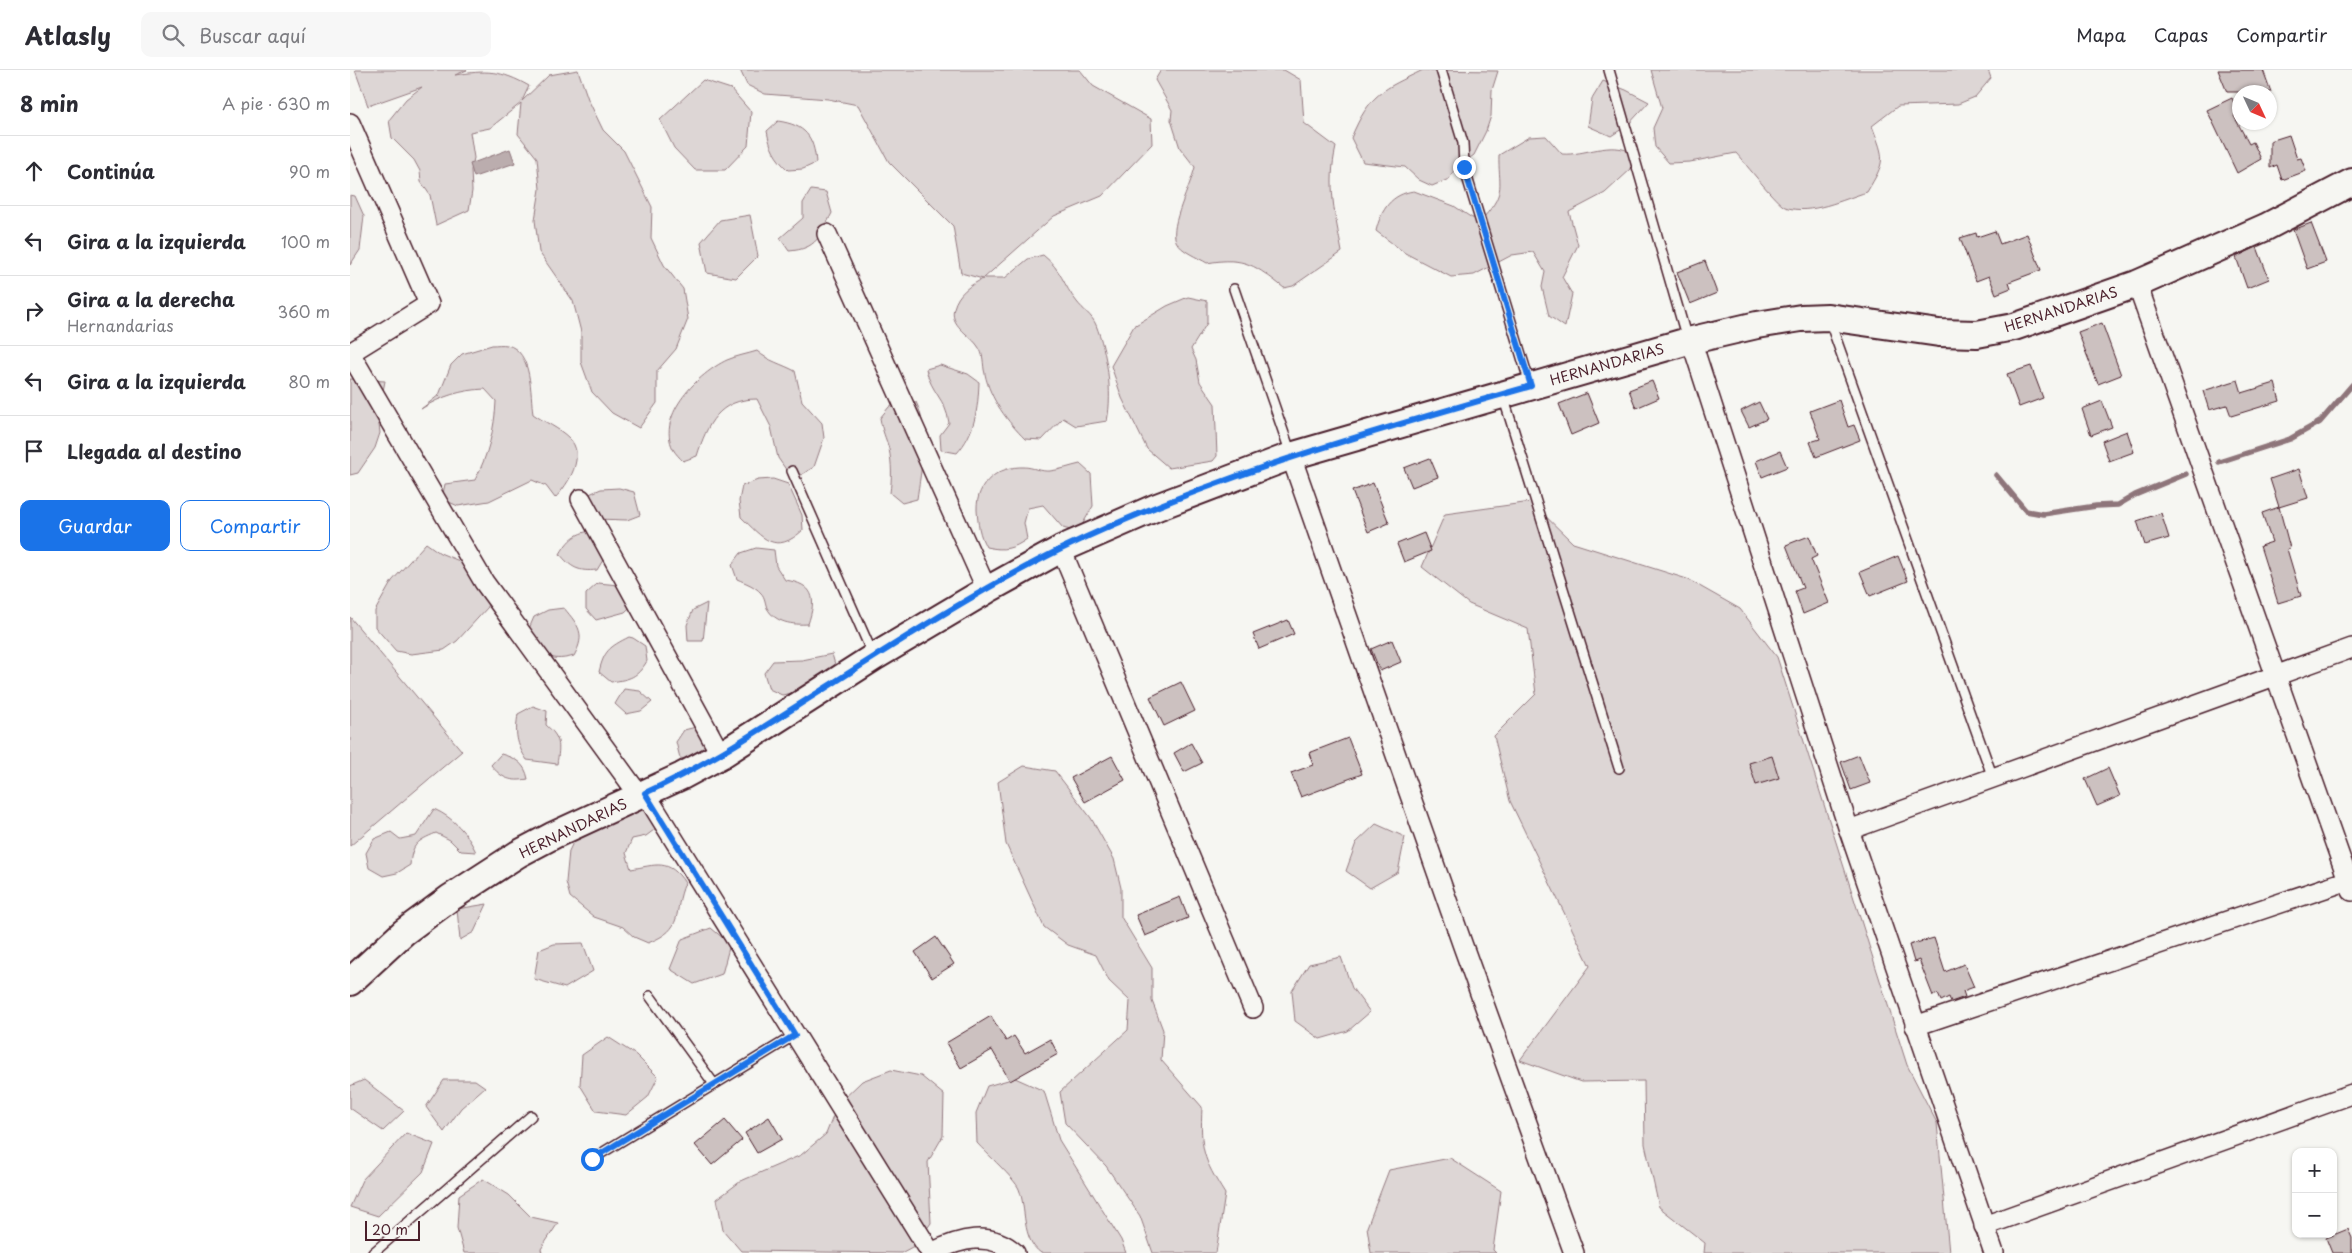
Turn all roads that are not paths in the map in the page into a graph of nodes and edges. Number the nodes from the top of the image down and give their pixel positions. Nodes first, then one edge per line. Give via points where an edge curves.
1 (1441, 70) edge
2 (1609, 70) edge
3 (350, 124) edge
4 (2352, 182) edge
5 (827, 234) dead end
6 (2137, 284) junction
7 (1234, 289) dead end
8 (1828, 317) junction
9 (1689, 340) junction
10 (350, 353) edge
11 (1531, 386) junction
12 (1502, 394) junction
13 (1291, 456) junction
14 (792, 471) dead end
15 (581, 499) dead end
16 (1061, 549) junction
17 (987, 590) junction
18 (2352, 648) edge
19 (874, 657) junction
20 (2276, 676) junction
21 (721, 755) junction
22 (1619, 768) dead end
23 (1993, 778) junction
24 (642, 794) junction
25 (1849, 830) junction
26 (2351, 883) edge
27 (350, 982) edge
28 (650, 996) dead end
29 (1253, 1008) dead end
30 (1915, 1026) junction
31 (795, 1035) junction
32 (714, 1084) junction
33 (2352, 1094) edge
34 (531, 1116) dead end
35 (592, 1159) dead end
36 (1984, 1226) junction
37 (373, 1253) edge
38 (931, 1253) edge
39 (1015, 1253) edge
40 (1574, 1253) edge
41 (1994, 1253) edge

1 - 11 lane via 1463,143 1464,167
2 - 9 lane
3 - 10 street via 429,304
4 - 6 street, HERNANDARIAS via 2266,227
5 - 17 street
6 - 8 street, HERNANDARIAS via 2014,327 1977,334 1939,333
6 - 20 street
7 - 13 lane
8 - 9 street, HERNANDARIAS via 1757,325
8 - 23 lane
9 - 11 street, HERNANDARIAS
9 - 25 street
10 - 24 street via 484,582
11 - 12 street, HERNANDARIAS
12 - 13 street, HERNANDARIAS
12 - 22 lane
13 - 16 street, HERNANDARIAS via 1156,507
13 - 40 street
14 - 19 lane
15 - 21 street
16 - 17 street, HERNANDARIAS
16 - 29 street
17 - 19 street, HERNANDARIAS
18 - 20 street
19 - 21 street, HERNANDARIAS
20 - 23 street
20 - 26 street
21 - 24 street, HERNANDARIAS
23 - 25 street
24 - 27 street, HERNANDARIAS via 554,835 482,877 404,932
24 - 31 street
25 - 30 street
26 - 30 street
28 - 32 lane
30 - 36 street
31 - 32 lane
31 - 38 street
32 - 35 lane
33 - 36 street
34 - 37 lane
36 - 41 street
38 - 39 street via 974,1238 988,1238

